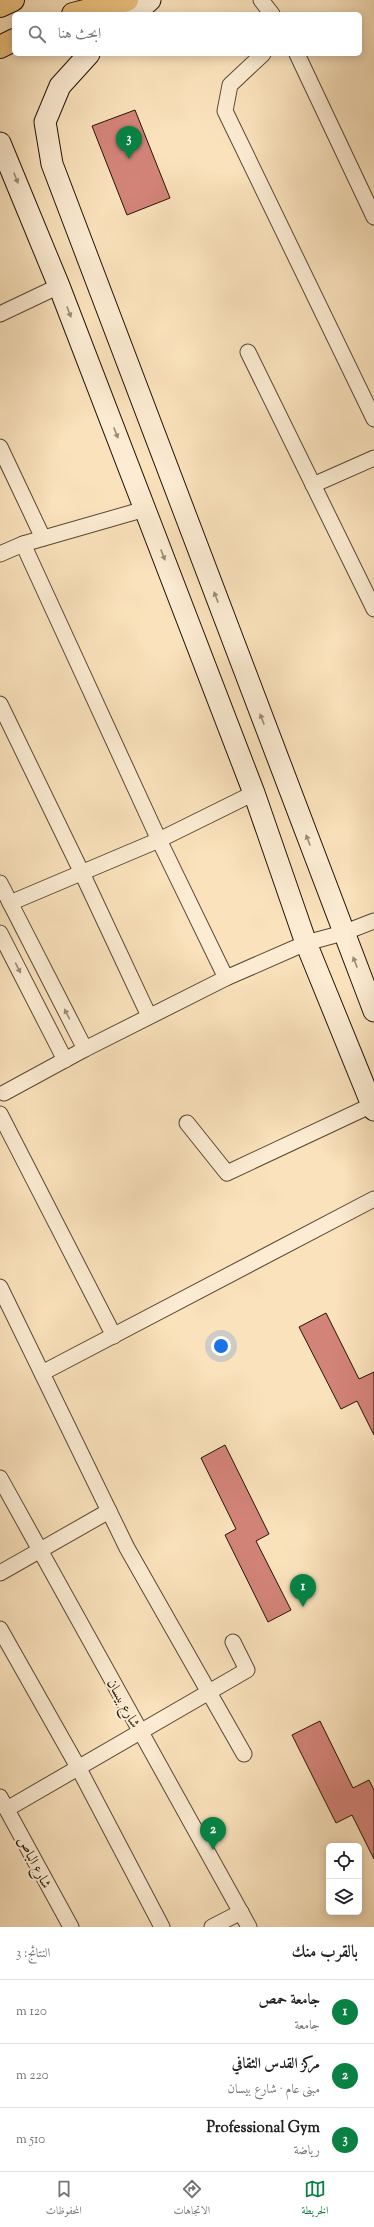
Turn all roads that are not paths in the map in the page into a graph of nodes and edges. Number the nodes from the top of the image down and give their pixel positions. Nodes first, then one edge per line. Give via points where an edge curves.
1 (13, 0) edge
2 (127, 0) edge
3 (150, 0) edge
4 (261, 0) edge
5 (0, 6) edge
6 (81, 12) edge
7 (136, 12) edge
8 (270, 12) edge
9 (12, 41) edge
10 (0, 46) edge
11 (87, 56) edge
12 (261, 56) edge
13 (298, 56) edge
14 (0, 143) edge
15 (374, 216) edge
16 (60, 286) junction
17 (0, 314) edge
18 (248, 352) dead end
19 (374, 419) edge
20 (0, 447) edge
21 (374, 458) edge
22 (313, 485) junction
23 (145, 509) junction
24 (43, 538) junction
25 (24, 544) junction
26 (0, 554) edge
27 (372, 601) edge
28 (0, 704) edge
29 (254, 793) junction
30 (159, 840) junction
31 (82, 873) junction
32 (0, 883) edge
33 (10, 903) junction
34 (374, 921) edge
35 (0, 933) edge
36 (343, 933) junction
37 (306, 943) junction
38 (226, 978) junction
39 (374, 1011) edge
40 (148, 1016) junction
41 (85, 1049) junction
42 (65, 1060) junction
43 (1, 1095) edge
44 (373, 1108) edge
45 (0, 1114) edge
46 (187, 1123) dead end
47 (374, 1199) edge
48 (0, 1287) edge
49 (114, 1336) junction
50 (42, 1373) junction
51 (0, 1478) edge
52 (109, 1511) junction
53 (40, 1550) junction
54 (0, 1573) edge
55 (0, 1629) edge
56 (233, 1642) dead end
57 (209, 1692) junction
58 (140, 1732) junction
59 (244, 1754) dead end
60 (78, 1767) junction
61 (3, 1803) edge
62 (241, 1912) junction
63 (71, 1927) edge
64 (162, 1927) edge
65 (212, 1927) edge
66 (249, 1927) edge

1 - 5 highway
2 - 6 highway
3 - 7 main road
4 - 8 street
9 - 10 highway
36 -> 11 main road via 52,164 45,122 60,86
12 - 19 street via 230,84 225,111
13 - 15 street
14 -> 16 main road
16 - 17 street
16 -> 23 main road
18 - 22 street
20 - 24 street
21 - 22 street
22 - 27 street
23 - 24 street
23 -> 29 main road
24 - 25 street
25 - 26 street
25 - 30 street
28 - 31 street
29 - 30 street
29 - 37 main road
30 - 31 street
30 - 38 street
31 - 33 street
31 - 40 street
32 - 33 street
41 -> 33 street
34 - 36 street
35 -> 42 street
36 - 37 street
39 -> 36 main road
37 - 38 street
37 - 44 main road
38 - 40 street
40 - 41 street
41 - 42 street
42 - 43 street
44 - 46 street via 227,1173
45 - 49 street
47 - 49 street
48 - 50 street
49 - 50 street
50 - 52 street
51 - 53 street, شارع بيسان
52 - 53 street
52 - 57 street via 127,1548
53 - 54 street
53 - 58 street, شارع بيسان
55 - 60 street
56 - 57 street via 247,1670
57 - 58 street
57 - 59 street
58 - 60 street
58 - 62 street, شارع بيسان
60 - 61 street
60 - 64 street
61 - 63 street, شارع الباص
62 - 65 street
62 - 66 street, شارع بيسان

